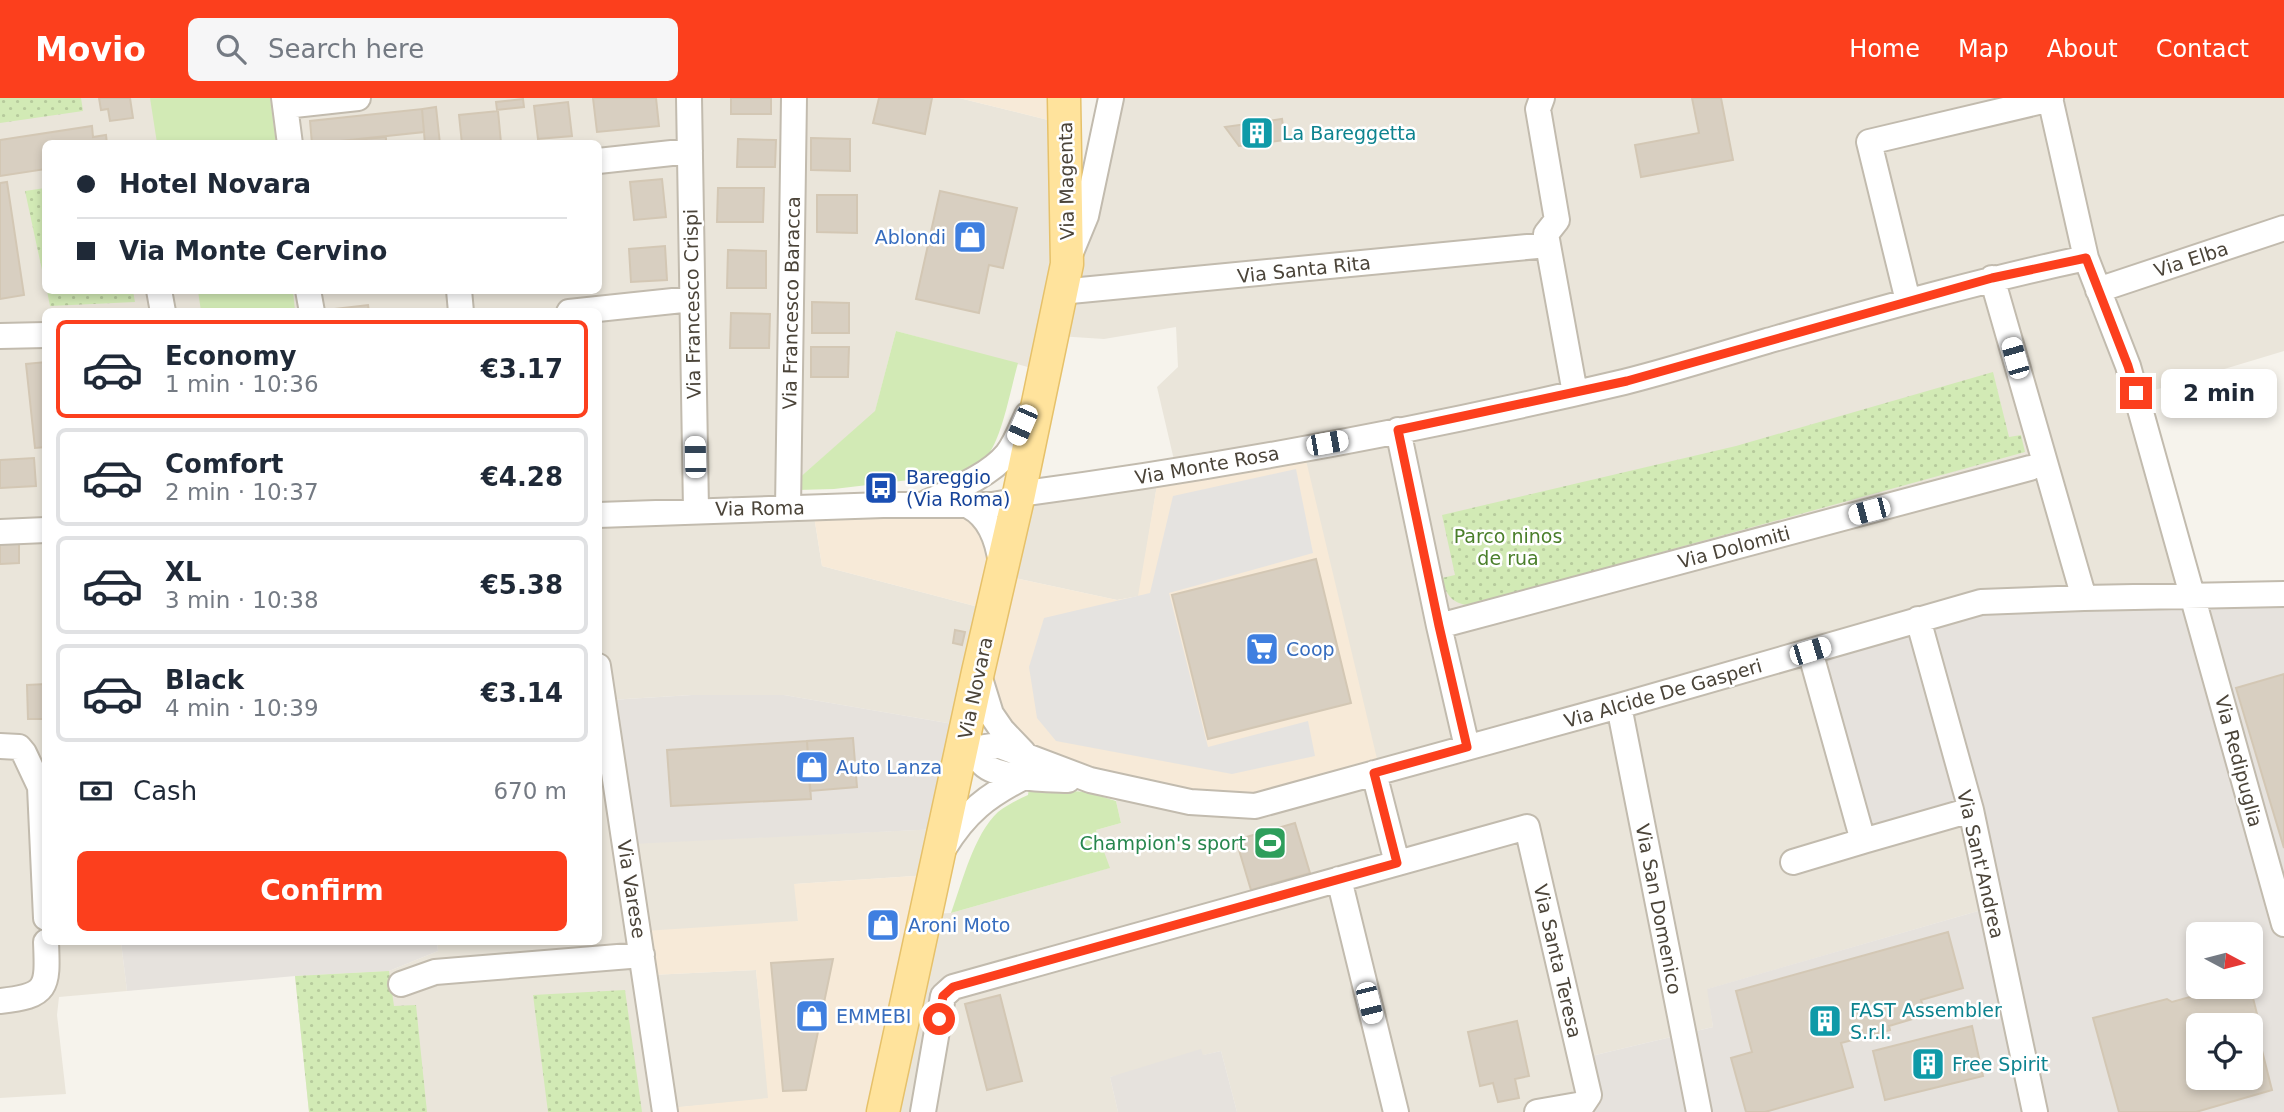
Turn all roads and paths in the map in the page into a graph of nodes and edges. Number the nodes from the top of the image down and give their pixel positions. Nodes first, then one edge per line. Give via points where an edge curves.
1 (358, 98) edge
2 (689, 98) edge
3 (794, 98) edge
4 (1064, 98) edge
5 (1111, 98) edge
6 (1542, 98) edge
7 (2050, 98) edge
8 (285, 102) edge
9 (289, 140) edge
10 (690, 150) junction
11 (602, 161) edge
12 (2284, 228) edge
13 (1548, 245) junction
14 (2086, 258) junction
15 (1063, 278) junction
16 (1992, 278) junction
17 (2098, 290) junction
18 (692, 299) junction
19 (1908, 301) junction
20 (602, 309) edge
21 (42, 335) edge
22 (0, 336) edge
23 (1041, 386) junction
24 (1575, 393) junction
25 (1398, 430) junction
26 (2030, 468) dead end
27 (1019, 494) junction
28 (961, 498) junction
29 (788, 508) junction
30 (695, 510) junction
31 (602, 514) edge
32 (42, 530) edge
33 (0, 532) edge
34 (1002, 570) junction
35 (2284, 594) edge
36 (2084, 597) junction
37 (2193, 597) junction
38 (1918, 619) junction
39 (1439, 626) junction
40 (1810, 651) junction
41 (978, 672) junction
42 (602, 692) edge
43 (1619, 706) junction
44 (0, 746) edge
45 (1467, 747) junction
46 (966, 748) junction
47 (1025, 766) junction
48 (1374, 773) junction
49 (1971, 810) junction
50 (42, 831) edge
51 (1863, 841) junction
52 (938, 857) junction
53 (1793, 862) dead end
54 (1397, 863) junction
55 (1339, 879) junction
56 (2284, 924) edge
57 (46, 945) edge
58 (642, 955) junction
59 (401, 984) dead end
60 (0, 1001) edge
61 (1395, 1107) edge
62 (665, 1112) edge
63 (883, 1112) edge
64 (923, 1112) edge
65 (1537, 1112) edge
66 (1699, 1112) edge
67 (2035, 1112) edge

1 - 8 street
2 - 10 street, Via Francesco Crispi
3 - 29 street, Via Francesco Baracca
4 - 15 main road, Via Magenta
5 - 15 street via 1086,216
6 - 13 street via 1538,109 1557,220 1546,234
7 - 14 street, Via Redipuglia
7 - 19 street via 1868,142
8 - 9 street
10 - 11 street
10 - 18 street, Via Francesco Crispi
12 - 17 street, Via Elba
13 - 15 street, Via Santa Rita
13 - 24 street
14 - 16 street, Via Monte Rosa
14 - 17 street, Via Redipuglia
15 - 23 main road, Via Novara
16 - 19 street, Via Monte Rosa
16 - 36 street
17 - 37 street, Via Redipuglia via 2128,366
18 - 20 street
18 - 30 street, Via Francesco Crispi
19 - 24 street, Via Monte Rosa
21 - 22 street
23 - 27 main road, Via Novara
23 - 28 street via 1006,455 974,479
24 - 25 street, Via Monte Rosa
25 - 27 street, Via Monte Rosa
25 - 39 street
26 - 39 street, Via Dolomiti
27 - 28 street, Via Roma via 1009,484 982,483
27 - 34 main road, Via Novara
28 - 29 street, Via Roma via 923,504
28 - 34 street via 992,530
29 - 30 street, Via Roma
30 - 31 street, Via Roma
32 - 33 street
34 - 41 main road, Via Novara
35 - 37 street, Via Alcide De Gasperi
36 - 37 street, Via Alcide De Gasperi
36 - 38 street, Via Alcide De Gasperi via 1981,602
37 - 56 street, Via Redipuglia
38 - 40 street, Via Alcide De Gasperi
38 - 49 street, Via Sant'Andrea
39 - 45 street
40 - 43 street, Via Alcide De Gasperi
40 - 51 street
41 - 46 main road, Via Novara
41 - 47 street via 991,714
42 - 58 street, Via Varese
43 - 45 street, Via Alcide De Gasperi
43 - 66 street, Via San Domenico
44 - 50 street via 19,747 31,765 40,787
45 - 48 street, Via Alcide De Gasperi
46 - 47 street, Via Alcide De Gasperi via 997,771
46 - 52 main road, Via Novara
47 - 48 street, Via Alcide De Gasperi via 1190,802 1255,806
47 - 52 street via 958,825
48 - 54 street
49 - 51 street
49 - 67 street, Via Sant'Andrea
51 - 53 street
52 - 63 main road, Via Novara
54 - 55 street
54 - 65 street, Via Santa Teresa via 1527,827 1590,1095 1583,1104
55 - 61 street
55 - 64 street via 953,987 943,996
57 - 60 street via 45,982 37,992
58 - 59 street via 435,972
58 - 62 street, Via Varese

